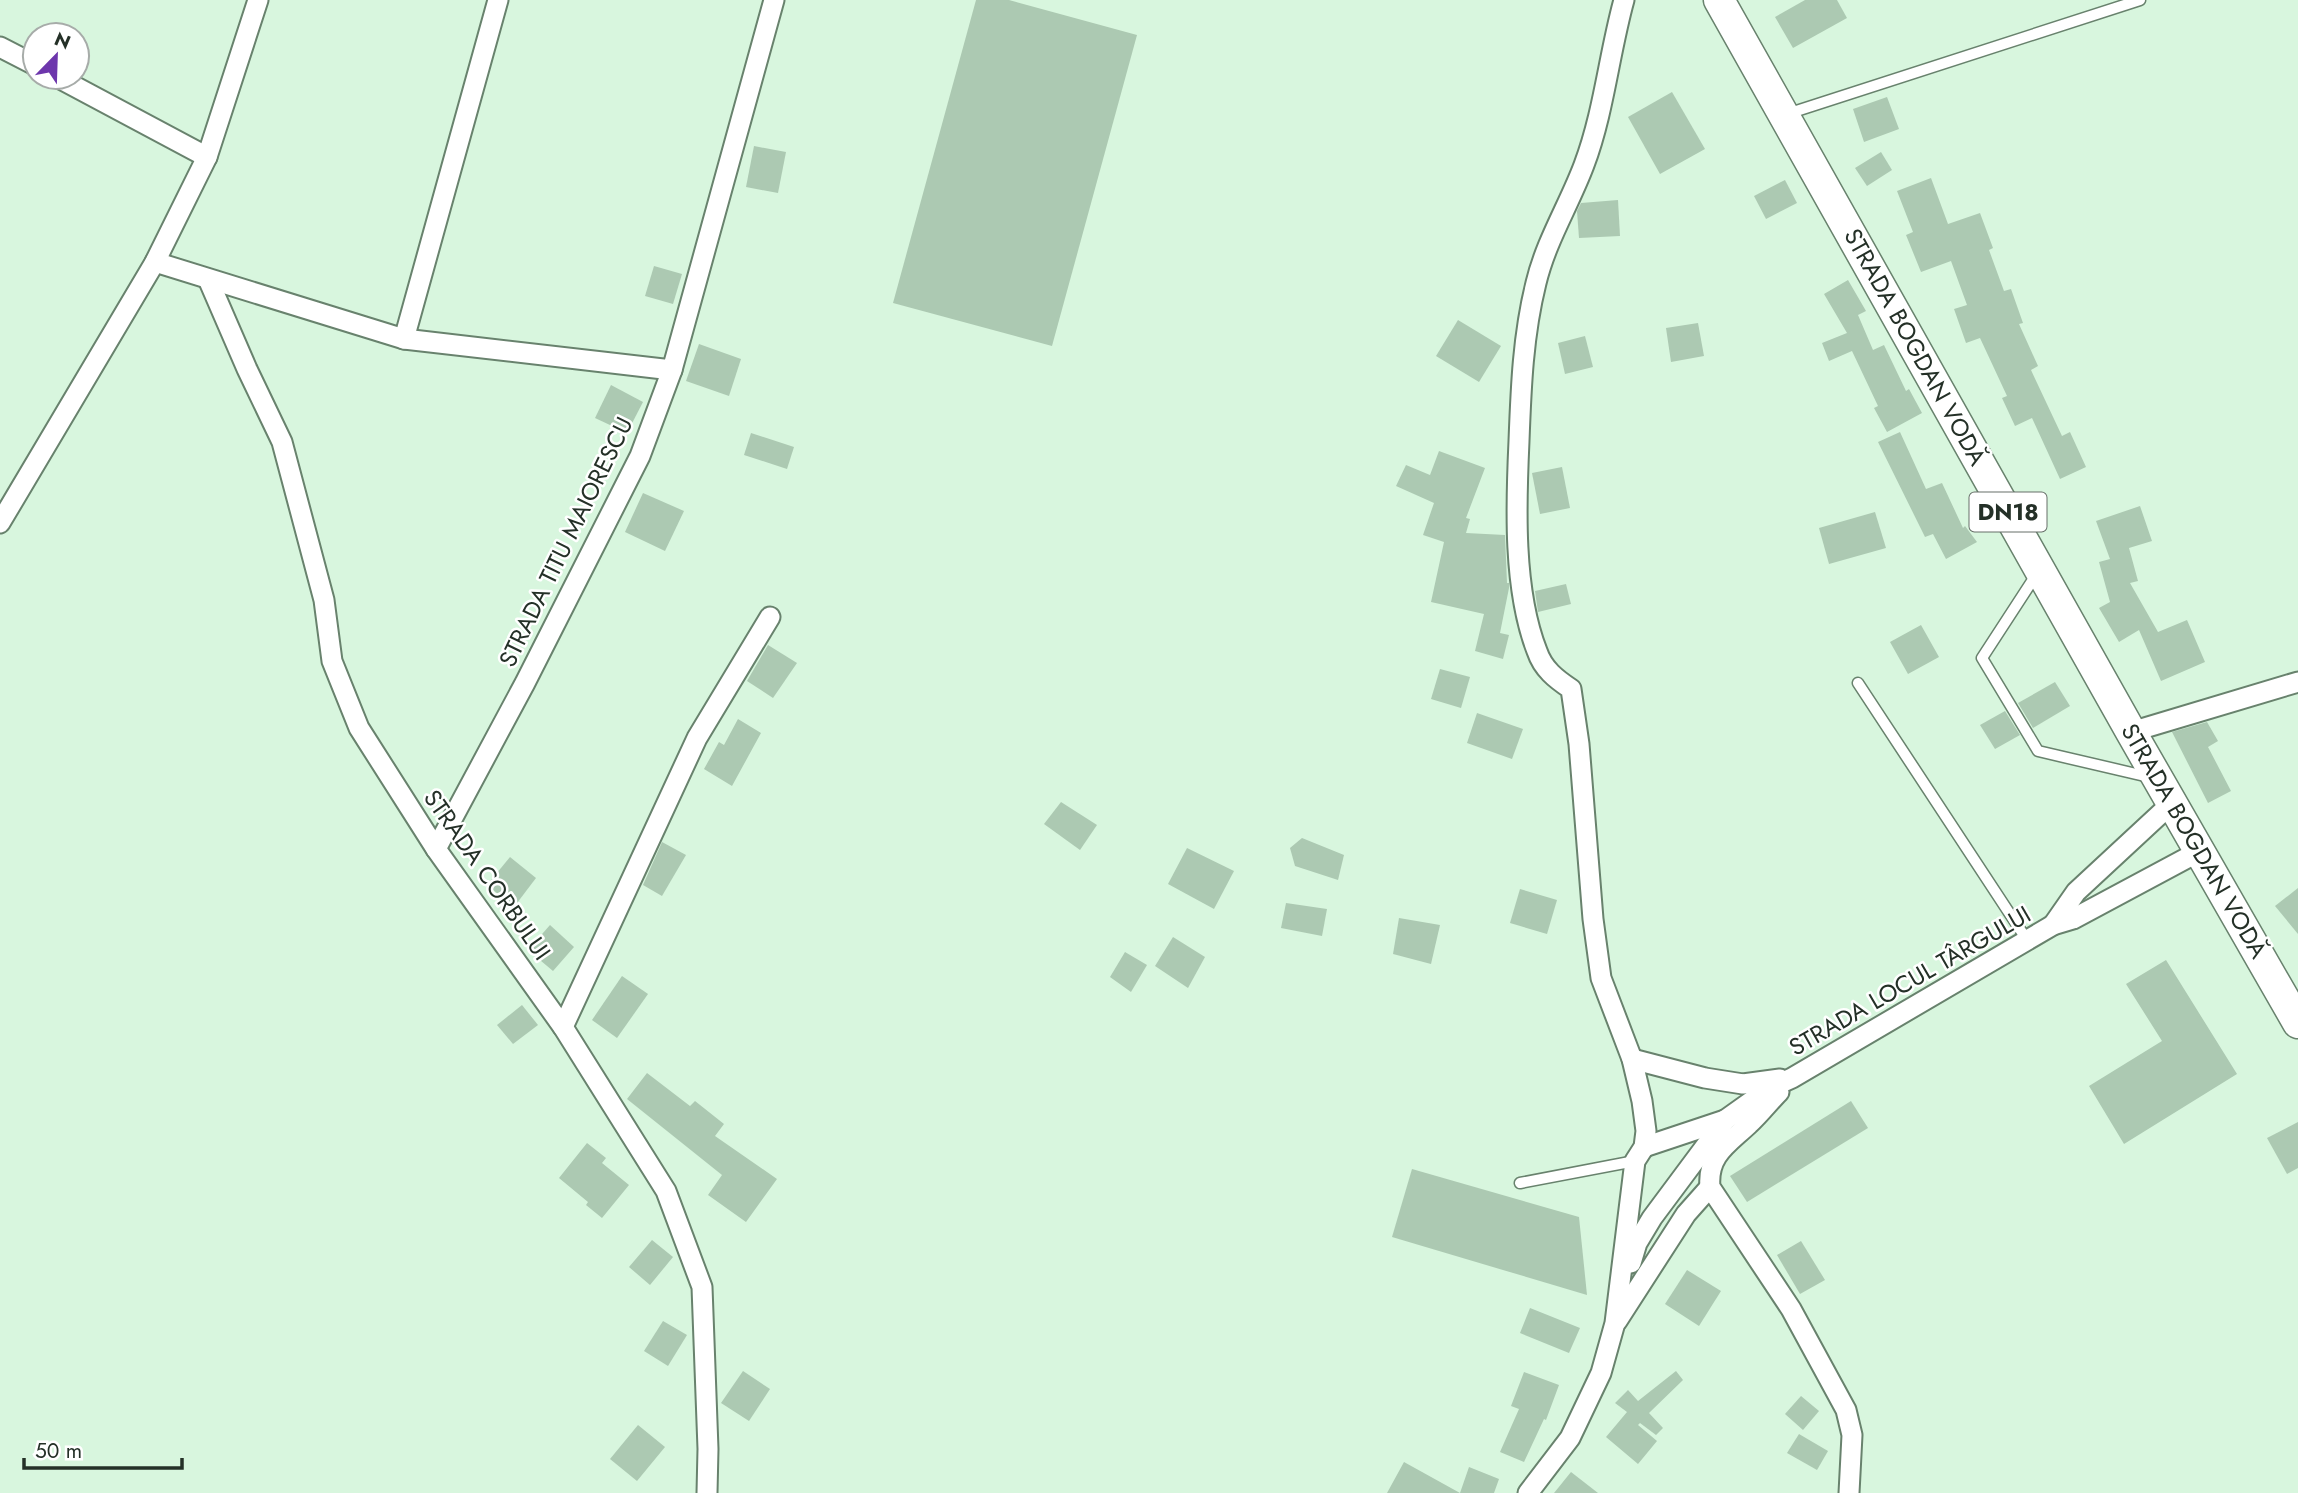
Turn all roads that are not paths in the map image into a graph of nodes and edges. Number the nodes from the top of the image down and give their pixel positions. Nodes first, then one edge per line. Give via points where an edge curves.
1 (258, 0) edge
2 (498, 0) edge
3 (774, 0) edge
4 (1623, 0) edge
5 (1719, 0) edge
6 (2140, 0) edge
7 (0, 47) edge
8 (21, 58) edge
9 (83, 91) edge
10 (1783, 115) junction
11 (207, 157) junction
12 (155, 262) junction
13 (208, 279) junction
14 (404, 339) junction
15 (672, 370) junction
16 (0, 523) edge
17 (2040, 569) junction
18 (771, 617) dead end
19 (2298, 682) edge
20 (1858, 683) dead end
21 (2131, 732) junction
22 (2165, 791) junction
23 (436, 849) junction
24 (2200, 851) junction
25 (2053, 925) junction
26 (2027, 940) junction
27 (2298, 1023) edge
28 (563, 1027) junction
29 (1632, 1059) junction
30 (1792, 1078) junction
31 (1725, 1120) junction
32 (1639, 1154) junction
33 (1691, 1166) junction
34 (1520, 1183) dead end
35 (1710, 1187) junction
36 (1686, 1214) junction
37 (1615, 1323) junction
38 (707, 1493) edge
39 (1528, 1493) edge
40 (1849, 1493) edge

1 - 11 street
2 - 14 street
3 - 15 street, STRADA TITU MAIORESCU
4 - 29 street, STRADA LOCUL TÂRGULUI via 1584,165 1544,253 1526,328 1518,556 1537,652 1550,675 1571,689 1601,978
5 - 10 main road, STRADA BOGDAN VODĂ / DN18
6 - 10 lane
7 - 8 street
9 - 11 street
10 - 17 main road, STRADA BOGDAN VODĂ / DN18
11 - 12 street
12 - 13 street
12 - 16 street
13 - 14 street
13 - 23 street, STRADA CORBULUI via 282,442 324,600 332,661 359,728
14 - 15 street
15 - 23 street, STRADA TITU MAIORESCU via 640,456
17 - 21 main road, STRADA BOGDAN VODĂ / DN18
17 - 22 lane via 1982,658 2038,751
18 - 28 street via 697,738
19 - 21 street
20 - 26 lane
21 - 22 main road, STRADA BOGDAN VODĂ / DN18
22 - 24 main road, STRADA BOGDAN VODĂ / DN18
22 - 25 street, STRADA LOCUL TÂRGULUI via 2076,891
23 - 28 street, STRADA CORBULUI
24 - 25 street, STRADA LOCUL TÂRGULUI via 2073,919
24 - 27 main road, STRADA BOGDAN VODĂ / DN18
25 - 26 street, STRADA LOCUL TÂRGULUI
26 - 30 street, STRADA LOCUL TÂRGULUI
28 - 38 street, STRADA CORBULUI via 666,1191 702,1287
29 - 30 street, STRADA LOCUL TÂRGULUI via 1743,1084
29 - 32 street, STRADA LOCUL TÂRGULUI via 1646,1131
30 - 31 street, STRADA LOCUL TÂRGULUI
30 - 35 street, STRADA LOCUL TÂRGULUI via 1726,1143 1709,1171
31 - 32 street, STRADA LOCUL TÂRGULUI
31 - 33 street, STRADA LOCUL TÂRGULUI
32 - 34 lane
32 - 37 street, STRADA LOCUL TÂRGULUI
33 - 36 street, STRADA LOCUL TÂRGULUI
33 - 37 street, STRADA LOCUL TÂRGULUI via 1637,1243
35 - 36 street, STRADA LOCUL TÂRGULUI
35 - 40 street via 1791,1309 1846,1410 1852,1434
36 - 37 street, STRADA LOCUL TÂRGULUI
37 - 39 street, STRADA LOCUL TÂRGULUI via 1601,1373 1570,1438

